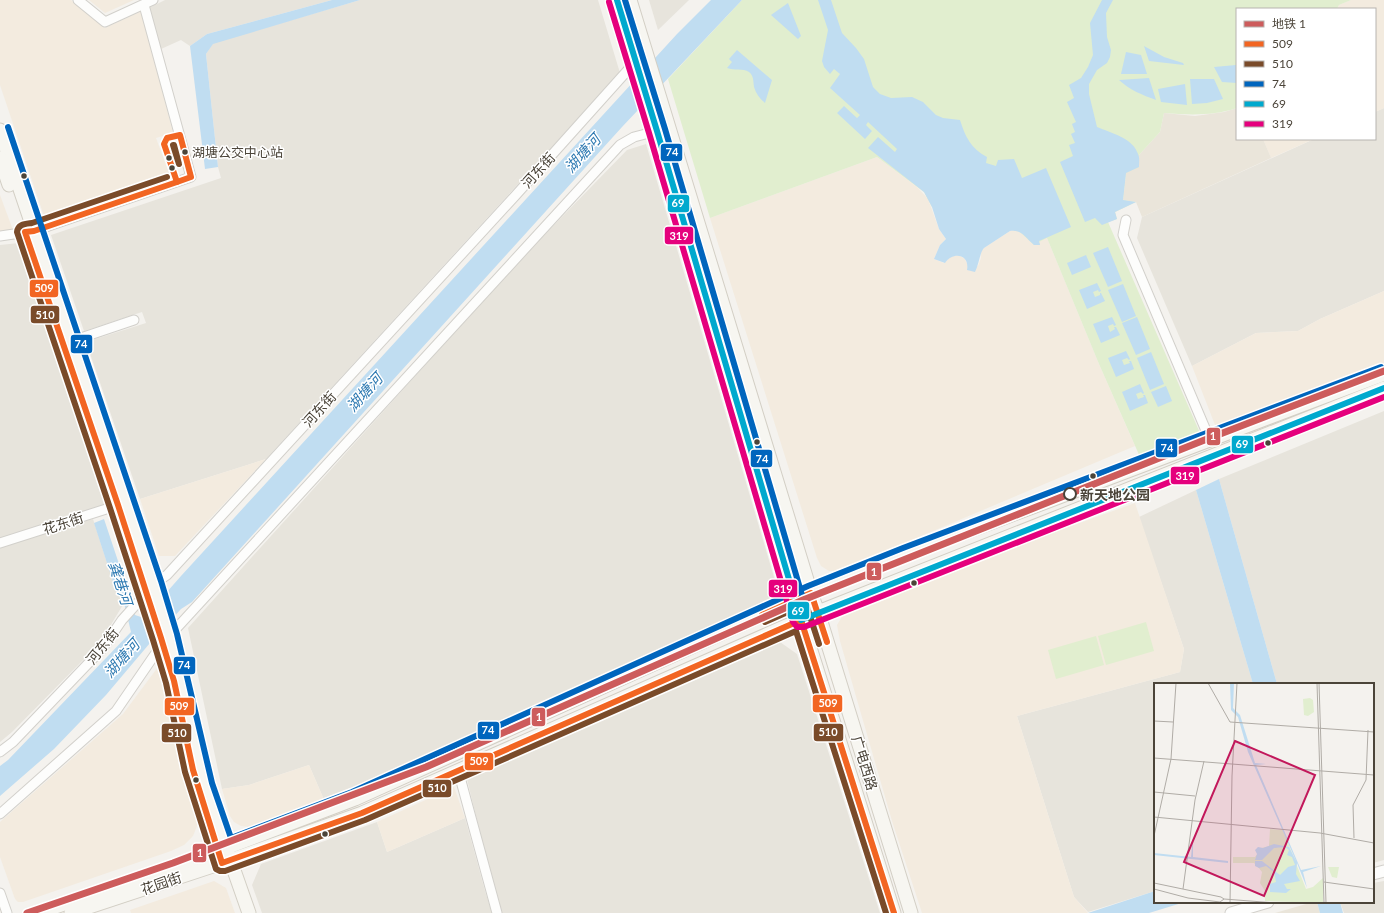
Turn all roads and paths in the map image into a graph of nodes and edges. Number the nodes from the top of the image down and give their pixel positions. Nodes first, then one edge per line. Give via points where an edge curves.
1 (78, 0) edge
2 (154, 0) edge
3 (617, 0) edge
4 (630, 0) edge
5 (144, 4) junction
6 (641, 64) junction
7 (0, 130) edge
8 (657, 131) junction
9 (0, 158) edge
10 (1126, 220) dead end
11 (30, 232) junction
12 (0, 236) edge
13 (134, 320) dead end
14 (67, 342) junction
15 (1384, 374) edge
16 (1384, 388) edge
17 (1210, 440) junction
18 (121, 504) junction
19 (0, 543) edge
20 (811, 593) junction
21 (149, 594) junction
22 (795, 600) junction
23 (818, 612) junction
24 (801, 620) junction
25 (165, 636) junction
26 (0, 752) edge
27 (458, 770) junction
28 (0, 814) edge
29 (224, 855) junction
30 (1384, 872) edge
31 (1374, 874) edge
32 (0, 893) edge
33 (1265, 903) edge
34 (7, 913) edge
35 (38, 913) edge
36 (71, 913) edge
37 (240, 913) edge
38 (249, 913) edge
39 (497, 913) edge
40 (894, 913) edge
41 (911, 913) edge
42 (1231, 913) edge

1 - 5 street via 105,22
2 - 5 street
3 - 6 main road
4 - 6 main road
5 - 11 street via 191,177
6 - 8 main road
6 - 20 main road, 广电西路 via 659,95
6 - 21 street, 河东街 via 515,196
7 - 11 main road
8 - 22 main road
8 - 25 street via 634,137 620,145
9 - 11 main road
10 - 17 street via 1123,235
11 - 12 street
11 - 14 main road
13 - 14 street
14 - 18 main road
15 - 17 main road, 花园街
16 - 23 main road, 花园街
17 - 20 main road, 花园街
18 - 19 street, 花东街
18 - 21 main road
20 - 22 main road, 花园街
20 - 23 main road, 广电西路
21 - 25 main road
21 - 26 street, 河东街 via 122,620 103,648 13,742
22 - 24 main road, 广电西路
22 - 29 main road, 花园街
23 - 24 main road, 花园街
23 - 41 main road, 广电西路
24 - 27 main road, 花园街
24 - 40 main road, 广电西路
25 - 28 street via 116,711
25 - 29 main road
27 - 29 main road, 花园街 via 362,813
27 - 39 street
29 - 35 main road, 花园街
29 - 36 main road, 花园街
29 - 37 main road
29 - 38 main road
30 - 31 street
32 - 34 street
33 - 42 street

